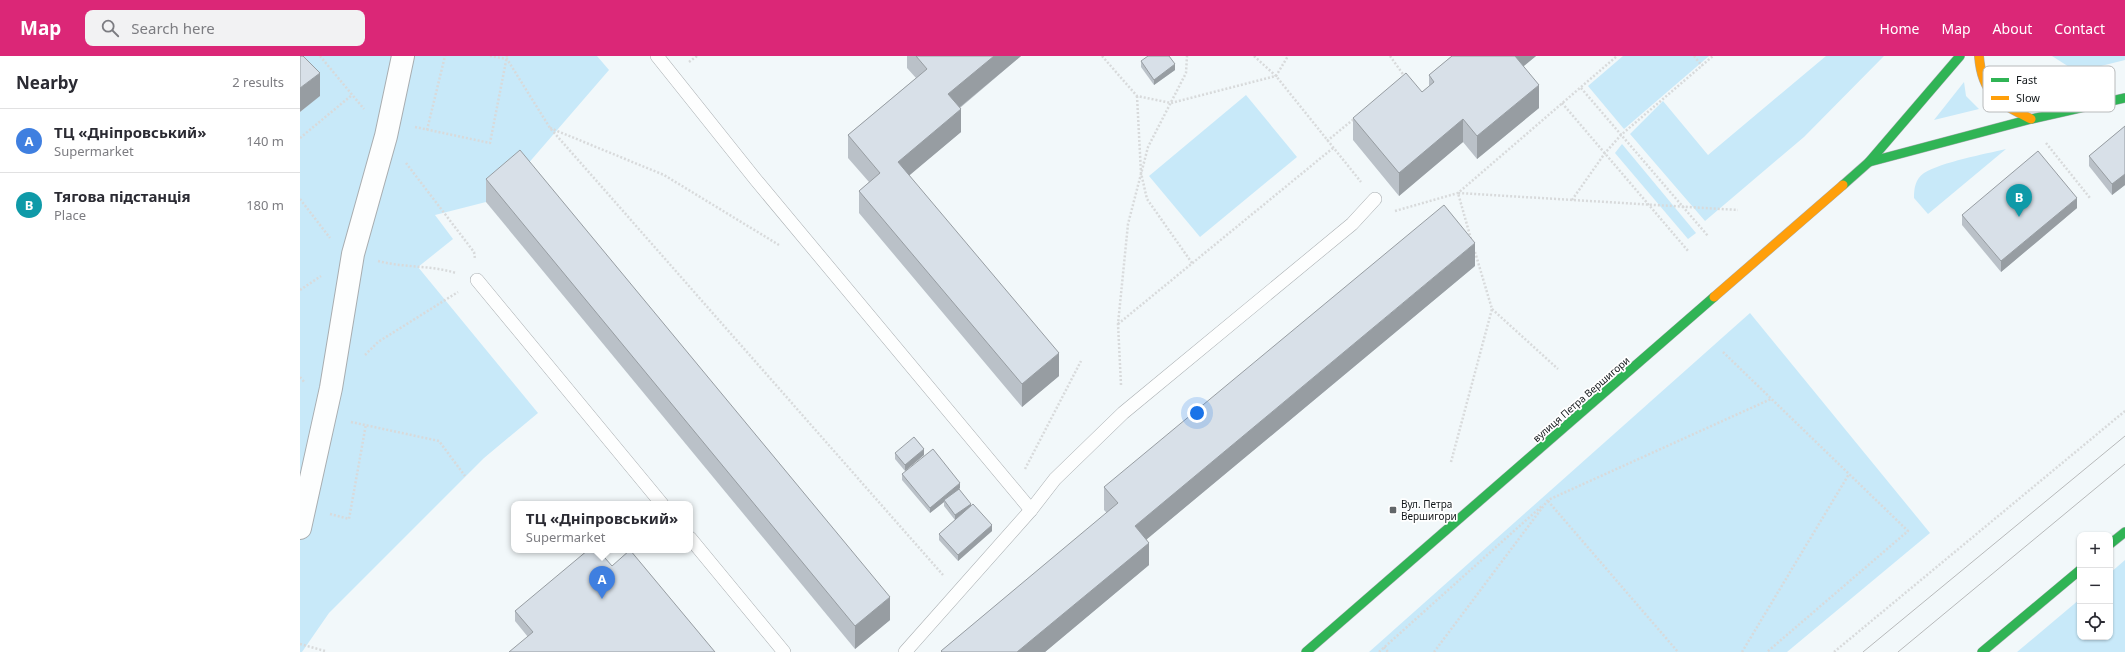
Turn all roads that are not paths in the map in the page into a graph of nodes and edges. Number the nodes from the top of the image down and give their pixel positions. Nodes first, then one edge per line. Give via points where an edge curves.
1 (403, 56) edge
2 (657, 56) edge
3 (1960, 56) edge
4 (1979, 56) edge
5 (1983, 86) edge
6 (2125, 98) edge
7 (2115, 100) edge
8 (2017, 112) edge
9 (2062, 112) edge
10 (2031, 119) junction
11 (1869, 162) junction
12 (1375, 199) road end
13 (477, 280) road end
14 (660, 501) edge
15 (1031, 510) junction
16 (300, 528) edge
17 (2125, 532) edge
18 (693, 542) edge
19 (2113, 542) edge
20 (2077, 573) edge
21 (784, 652) edge
22 (905, 652) edge
23 (1306, 652) edge
24 (1982, 652) edge

1 - 16 street via 386,136 353,254 324,417
2 - 15 lane via 756,180
3 - 11 main road, вулиця Петра Вершигори
4 - 5 main road
6 - 7 main road, вулиця Петра Вершигори
8 - 10 main road
9 - 10 main road, вулиця Петра Вершигори
10 - 11 main road, вулиця Петра Вершигори
11 - 23 main road, вулиця Петра Вершигори
12 - 15 lane via 1352,224 1123,413 1055,479
13 - 14 lane
15 - 22 lane
17 - 19 main road
18 - 21 lane
20 - 24 main road

